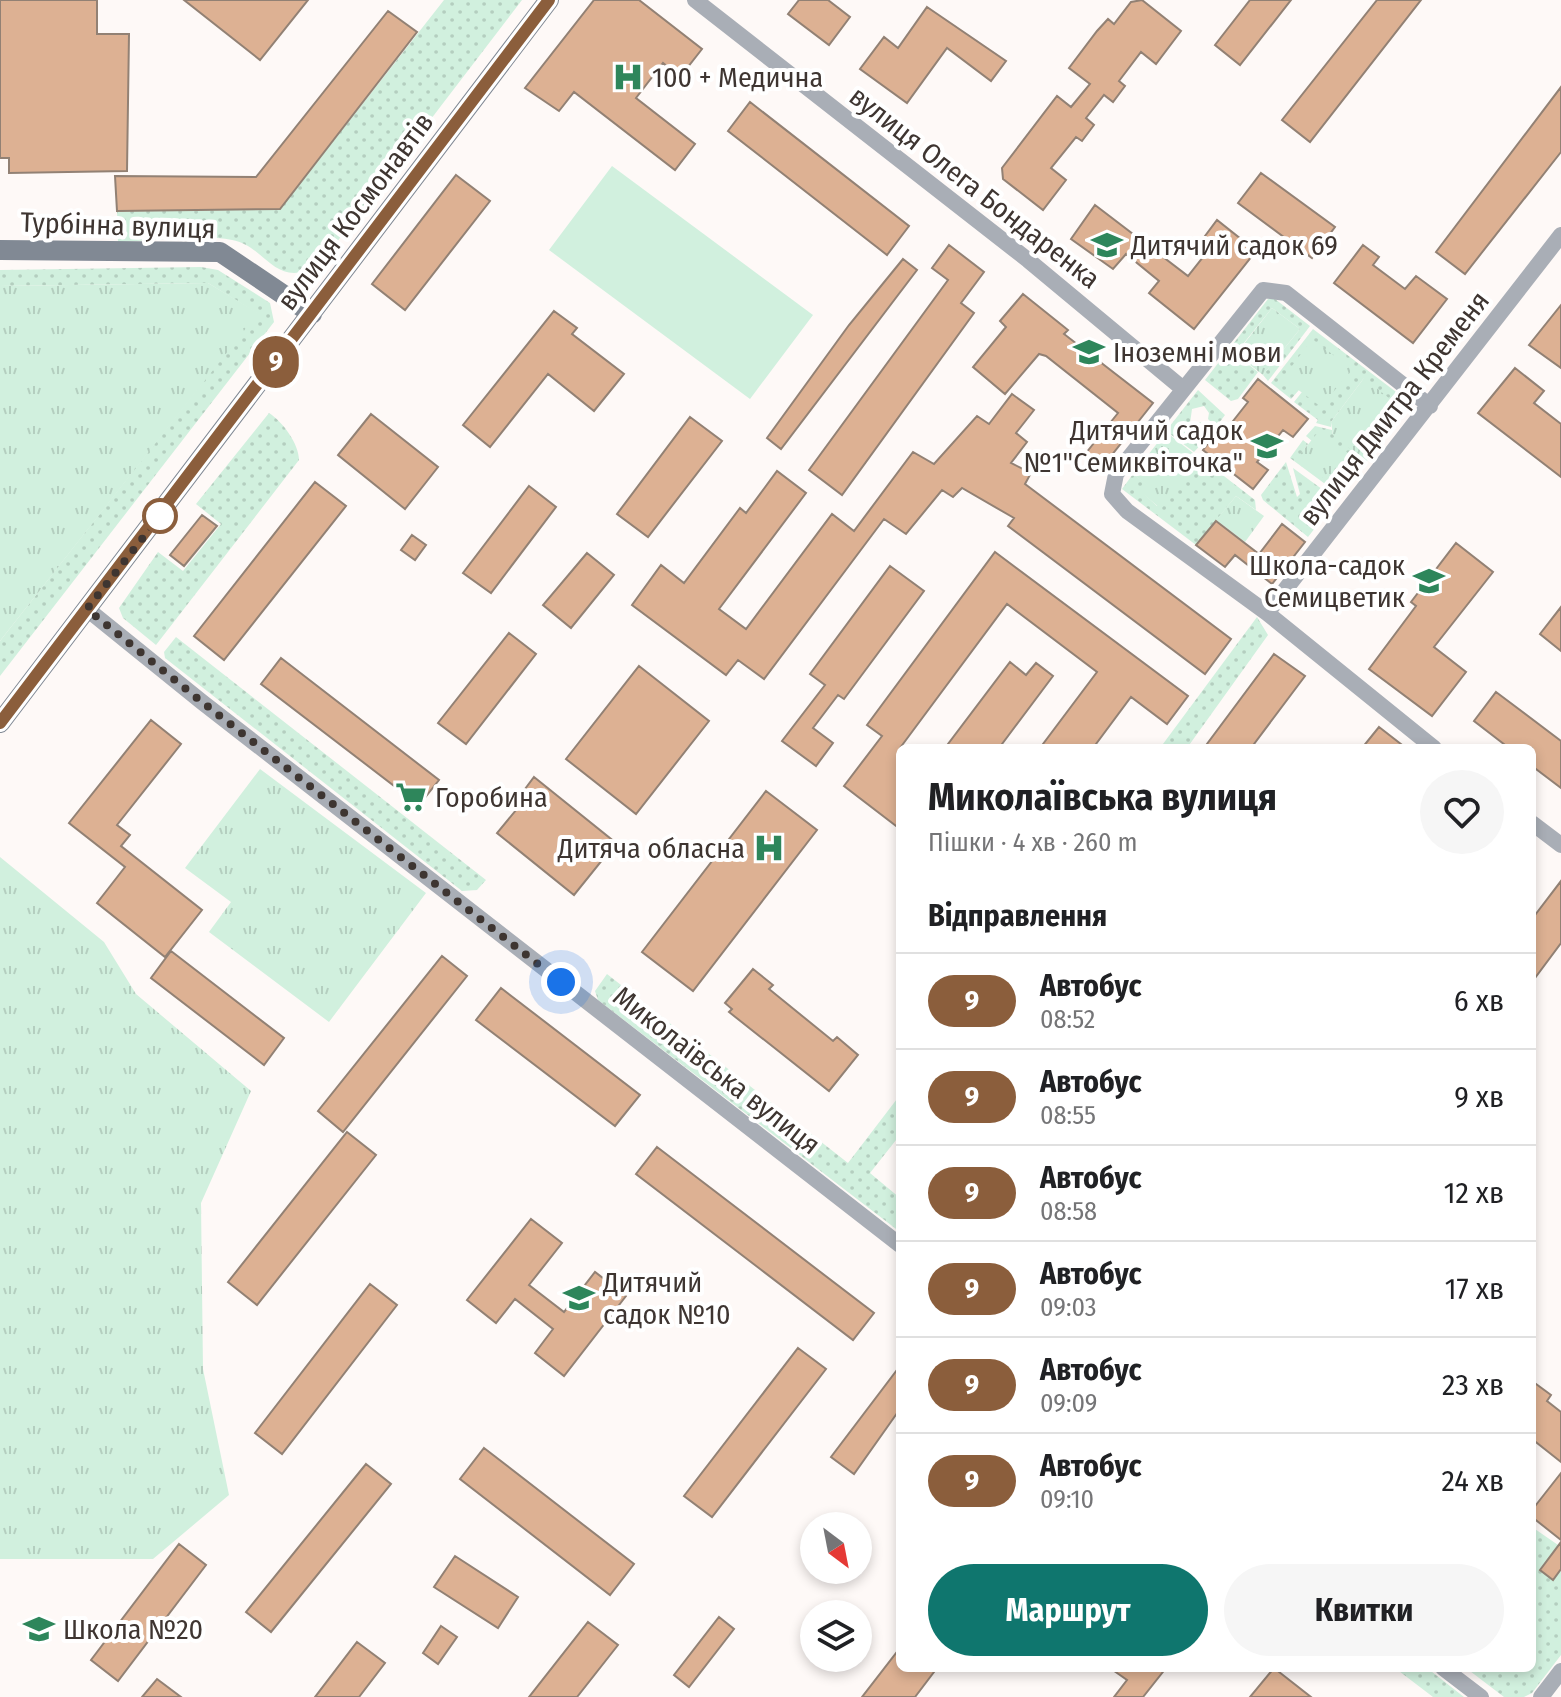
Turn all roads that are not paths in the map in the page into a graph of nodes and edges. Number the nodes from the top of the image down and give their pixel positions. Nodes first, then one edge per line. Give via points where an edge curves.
1 (549, 0) edge
2 (695, 0) edge
3 (1561, 235) edge
4 (0, 250) edge
5 (312, 314) junction
6 (1182, 388) junction
7 (1430, 406) junction
8 (87, 609) junction
9 (1267, 613) junction
10 (0, 723) edge
11 (1429, 744) edge
12 (1536, 826) edge
13 (1561, 845) edge
14 (896, 1242) edge
15 (1561, 1671) edge
16 (1448, 1672) edge
17 (1481, 1697) edge
18 (1541, 1697) edge

1 - 5 main road, вулиця Космонавтів
2 - 6 street, вулиця Олега Бондаренка via 1028,260
3 - 7 street, вулиця Дмитра Кременя
4 - 5 main road, Турбінна вулиця via 220,252
5 - 8 main road, вулиця Космонавтів
6 - 7 street via 1263,290 1274,289
6 - 9 street via 1116,474 1112,494 1127,511
7 - 9 street, вулиця Дмитра Кременя
8 - 10 main road, вулиця Космонавтів
8 - 14 street, Миколаївська вулиця
9 - 11 street
12 - 13 street
15 - 18 street
16 - 17 street

